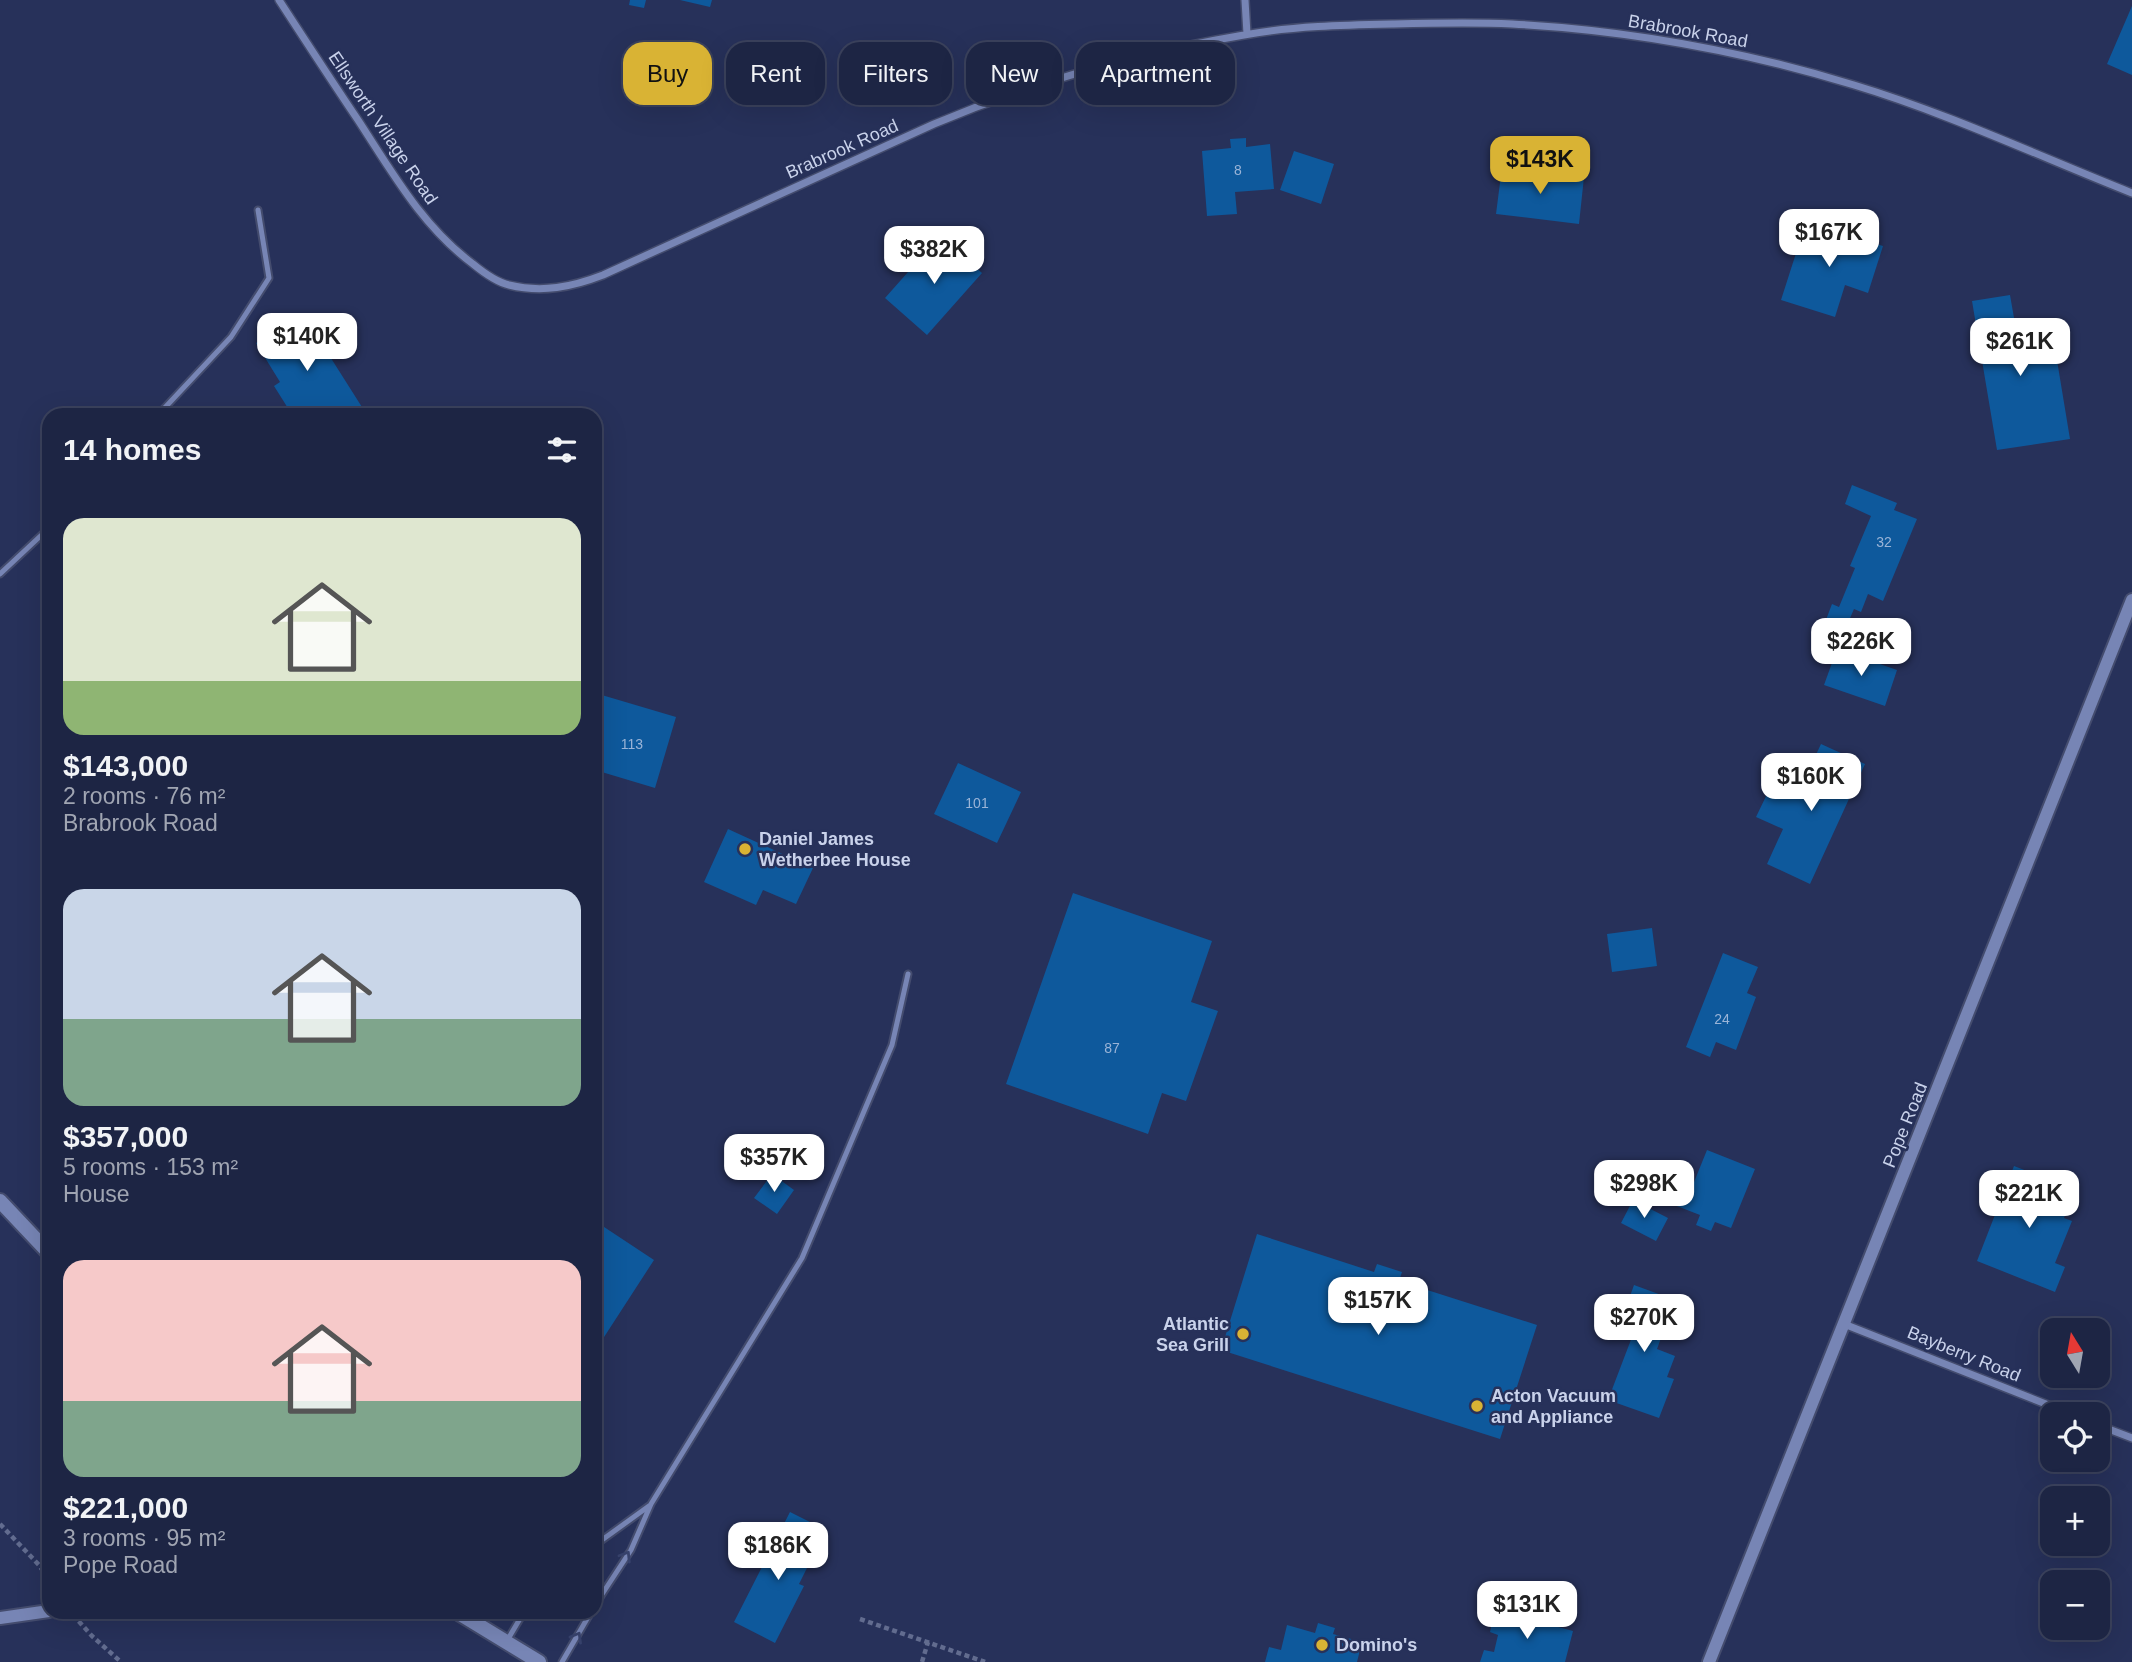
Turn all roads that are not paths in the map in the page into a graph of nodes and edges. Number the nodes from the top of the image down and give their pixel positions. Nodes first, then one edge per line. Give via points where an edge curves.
1 (278, 0) edge
2 (1245, 0) edge
3 (1247, 34) junction
4 (2132, 193) edge
5 (258, 210) dead end
6 (508, 285) joint
7 (165, 408) edge
8 (42, 535) edge
9 (0, 574) edge
10 (2132, 600) edge
11 (908, 974) dead end
12 (0, 1201) edge
13 (42, 1246) edge
14 (1844, 1324) junction
15 (2041, 1402) edge
16 (2110, 1429) edge
17 (2132, 1438) edge
18 (651, 1504) junction
19 (602, 1540) edge
20 (602, 1594) edge
21 (42, 1612) edge
22 (0, 1618) edge
23 (469, 1619) edge
24 (520, 1619) edge
25 (587, 1619) edge
26 (506, 1641) junction
27 (539, 1662) edge
28 (562, 1662) edge
29 (1709, 1662) edge

1 - 6 street, Ellsworth Village Road via 416,209 465,259
2 - 3 street
3 - 4 street, Brabrook Road via 1313,27 1510,24 1659,40 1807,71 1902,100
3 - 6 street, Brabrook Road via 1041,82 982,104 586,281 542,289
5 - 7 lane via 269,278 231,337
8 - 9 lane
10 - 14 street, Pope Road
11 - 18 lane via 892,1045 802,1258
12 - 13 main road
14 - 15 street, Bayberry Road
14 - 29 street, Pope Road
16 - 17 street
18 - 19 lane
20 -> 18 lane via 631,1550
21 - 22 street
23 - 26 main road
24 - 26 lane
28 -> 25 lane
26 - 27 main road

